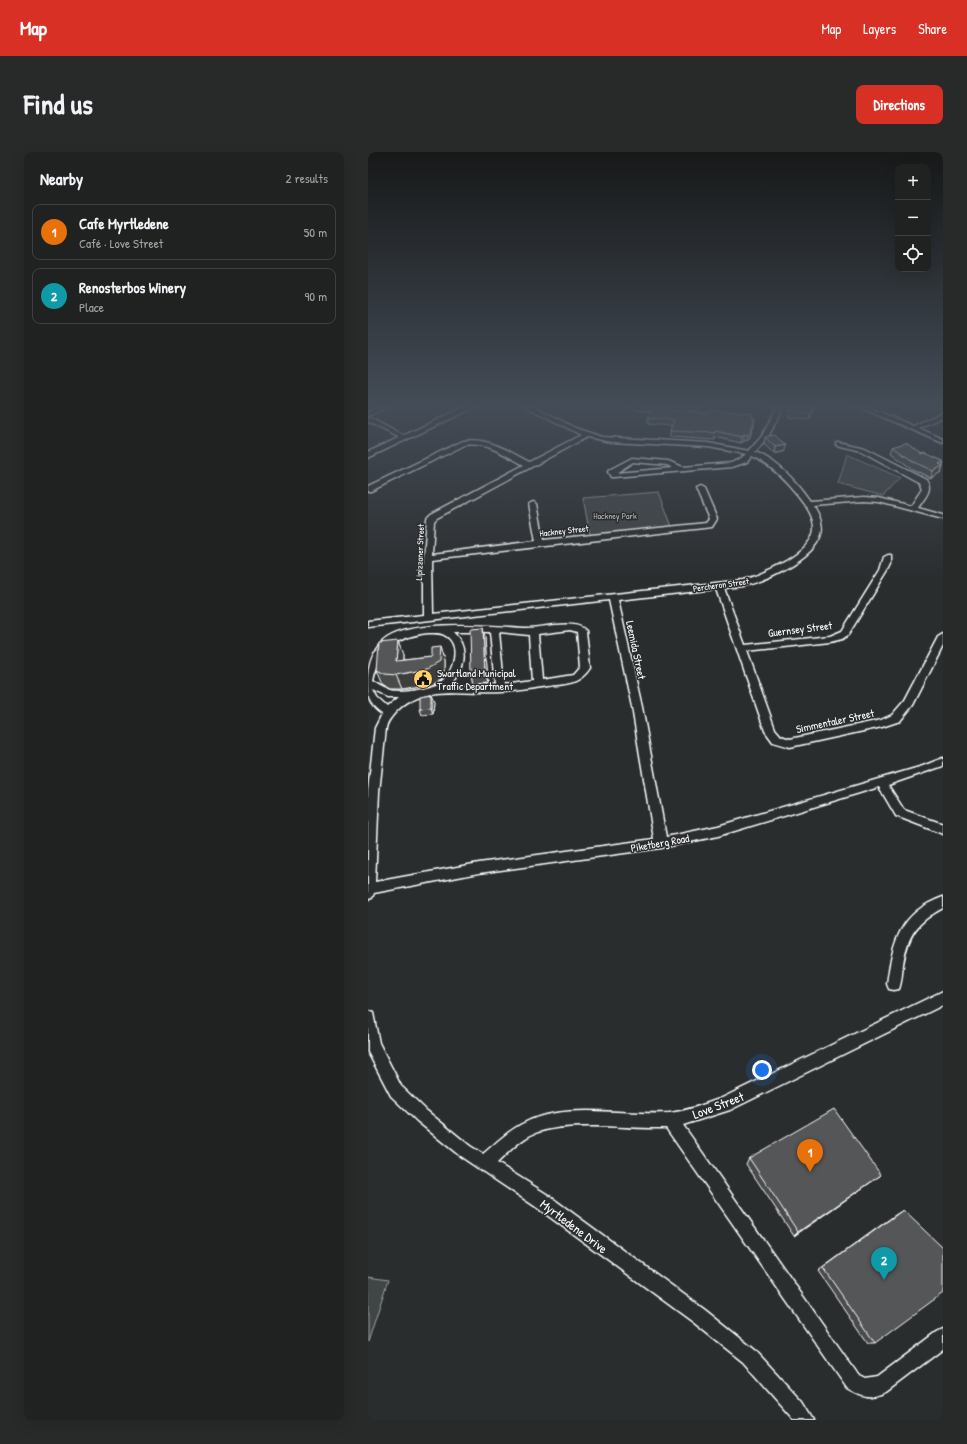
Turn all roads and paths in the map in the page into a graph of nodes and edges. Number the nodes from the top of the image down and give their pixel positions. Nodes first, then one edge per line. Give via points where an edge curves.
1 (421, 463) edge
2 (525, 463) edge
3 (532, 463) edge
4 (627, 463) edge
5 (668, 463) edge
6 (738, 463) edge
7 (771, 463) edge
8 (889, 463) edge
9 (529, 465) junction
10 (682, 469) junction
11 (368, 489) edge
12 (700, 489) dead end
13 (809, 503) junction
14 (533, 504) dead end
15 (913, 509) junction
16 (943, 517) edge
17 (540, 544) junction
18 (428, 557) junction
19 (888, 557) dead end
20 (719, 586) junction
21 (613, 598) junction
22 (429, 618) junction
23 (368, 624) edge
24 (437, 629) junction
25 (494, 629) junction
26 (533, 632) junction
27 (943, 637) edge
28 (740, 648) junction
29 (368, 682) edge
30 (537, 683) junction
31 (368, 685) edge
32 (437, 688) junction
33 (368, 689) edge
34 (500, 689) junction
35 (417, 692) junction
36 (389, 713) junction
37 (943, 762) edge
38 (881, 782) junction
39 (943, 829) edge
40 (661, 843) junction
41 (368, 891) edge
42 (943, 902) edge
43 (894, 984) dead end
44 (943, 998) edge
45 (368, 1018) edge
46 (670, 1120) junction
47 (484, 1164) junction
48 (943, 1338) edge
49 (805, 1420) edge

1 - 11 street
2 - 9 street
3 - 9 street, Lipizzaner Street
4 - 10 street via 612,472 614,475
5 - 10 street
6 - 10 street
7 - 13 street, Percheron Street
8 - 15 street via 926,485
9 - 18 street, Lipizzaner Street via 434,516 430,520
12 - 17 street, Hackney Street via 713,519 709,525
13 - 15 street via 864,498
13 - 20 street, Percheron Street via 819,532 816,541 804,554 758,579
14 - 17 street
15 - 16 street
17 - 18 street, Hackney Street
18 - 22 street, Lipizzaner Street
19 - 28 street, Guernsey Street via 884,570 845,632 839,636
20 - 21 street, Percheron Street
20 - 28 street, Simmentaler Street
21 - 22 street, Percheron Street
21 - 40 street, Leemida Street via 637,707
22 - 23 street, Percheron Street
24 - 25 street
24 - 29 street via 400,636 388,643 378,655
24 - 32 street via 450,634 460,650 455,673
25 - 26 street
25 - 34 street
26 - 30 street
26 - 30 street via 570,627 581,631 585,668 576,678
27 - 28 street, Simmentaler Street via 909,702 896,718 790,743 777,739 770,731
29 - 31 street
29 - 35 street via 381,692
30 - 34 street
32 - 34 street
32 - 35 street
33 - 36 street via 379,708
35 - 36 street
36 - 41 street via 382,722 377,756
37 - 38 street, Piketberg Road
38 - 39 street via 900,813
38 - 40 street, Piketberg Road via 718,831
40 - 41 street, Piketberg Road via 479,868
42 - 43 street via 912,922 902,940
44 - 46 street, Love Street via 725,1105 701,1114
45 - 47 street, Myrtledene Drive via 372,1045 396,1091 422,1116
46 - 47 street, Love Street via 550,1122 527,1129
46 - 48 street via 853,1382 864,1388 880,1386
47 - 49 street, Myrtledene Drive via 542,1201 749,1356

